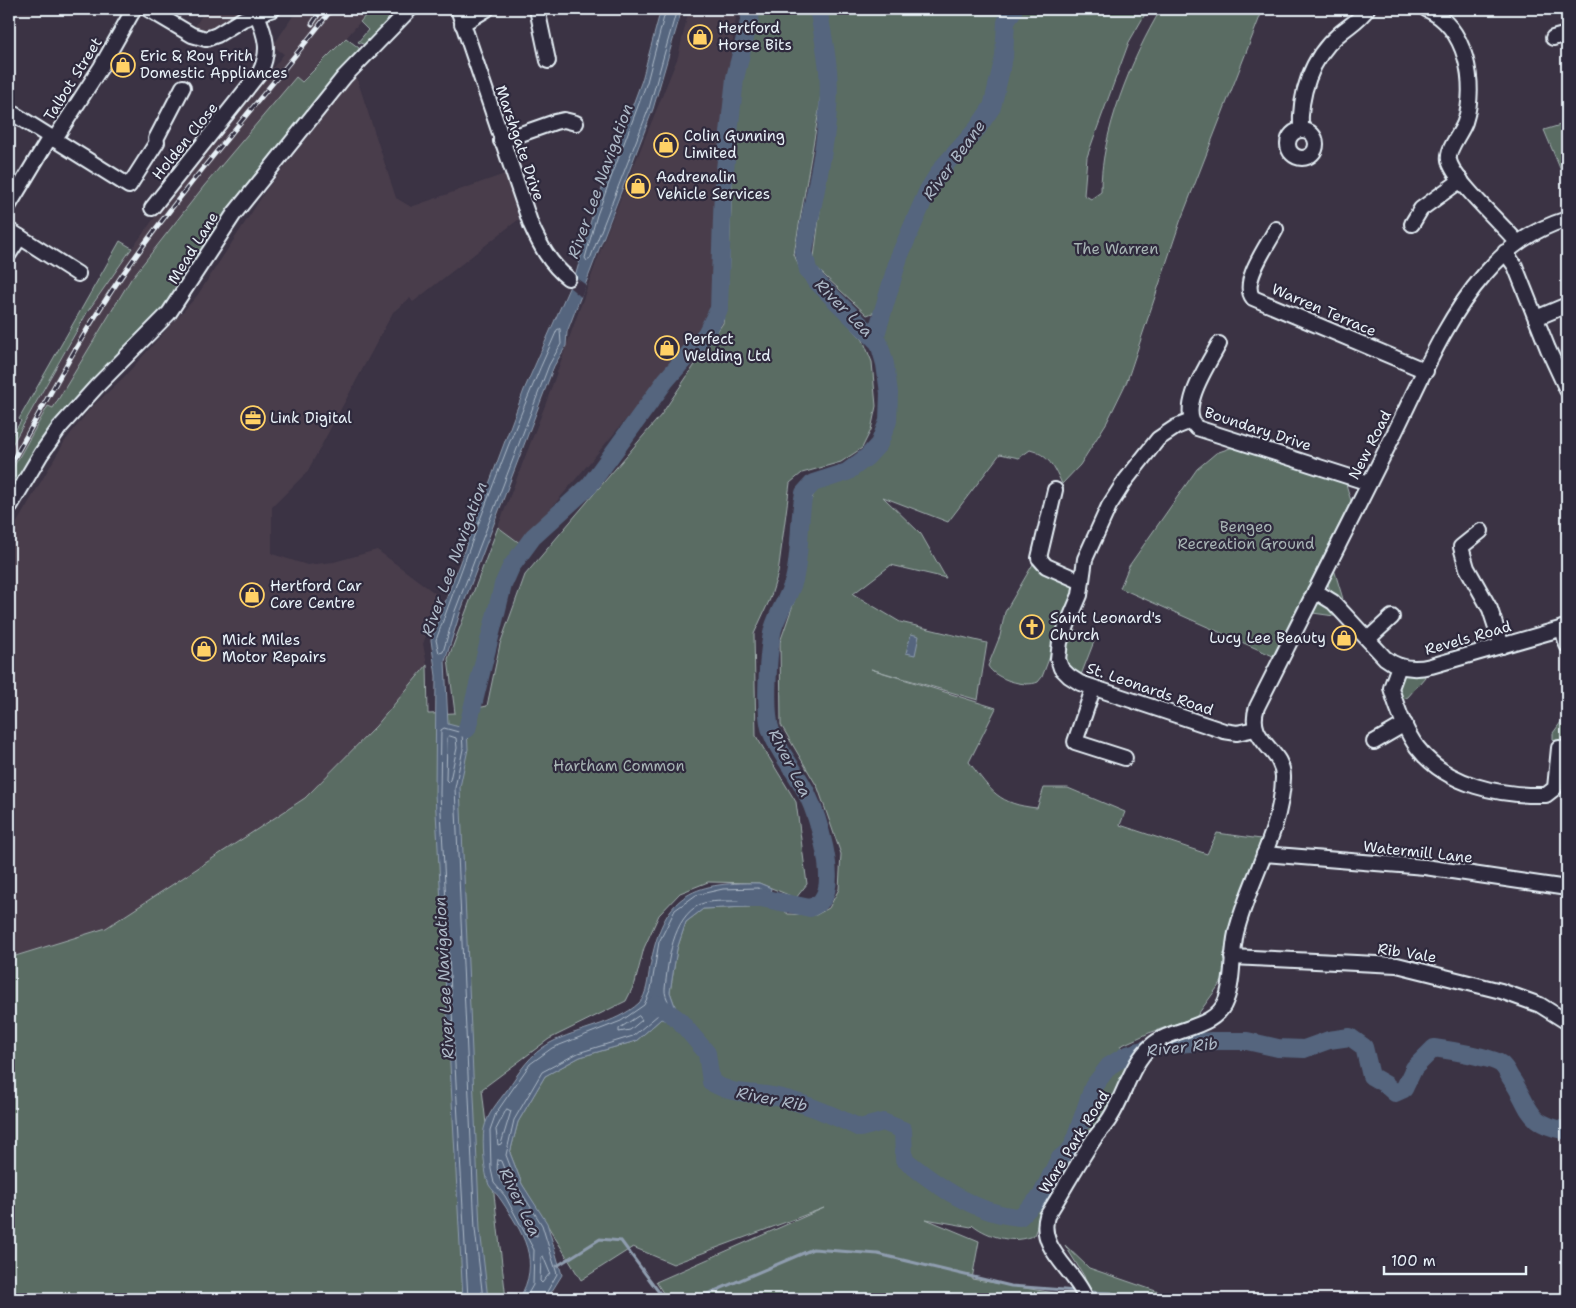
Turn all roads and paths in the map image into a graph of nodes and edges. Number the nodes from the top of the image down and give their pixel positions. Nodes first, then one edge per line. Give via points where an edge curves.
1 (134, 9) edge
2 (148, 9) edge
3 (273, 9) edge
4 (410, 9) edge
5 (458, 9) edge
6 (487, 9) edge
7 (537, 9) edge
8 (1367, 9) edge
9 (1426, 9) edge
10 (258, 14) junction
11 (462, 24) junction
12 (1567, 34) edge
13 (1553, 38) dead end
14 (548, 61) dead end
15 (183, 87) dead end
16 (9, 110) edge
17 (576, 123) dead end
18 (1301, 130) dead end
19 (52, 138) junction
20 (502, 141) junction
21 (1461, 180) junction
22 (9, 205) edge
23 (152, 208) dead end
24 (1567, 219) edge
25 (1412, 224) dead end
26 (1276, 229) dead end
27 (14, 233) edge
28 (1517, 242) junction
29 (1505, 252) junction
30 (9, 254) edge
31 (78, 274) dead end
32 (568, 278) dead end
33 (1567, 305) edge
34 (1536, 318) junction
35 (1220, 344) dead end
36 (1426, 370) junction
37 (1564, 374) edge
38 (1567, 390) edge
39 (1191, 421) junction
40 (1369, 483) junction
41 (1055, 490) dead end
42 (9, 508) edge
43 (1481, 530) dead end
44 (1080, 581) junction
45 (1315, 591) junction
46 (1392, 617) dead end
47 (1565, 627) edge
48 (1368, 639) junction
49 (1567, 645) edge
50 (1502, 646) junction
51 (1398, 666) junction
52 (1093, 689) junction
53 (1405, 724) junction
54 (1255, 728) junction
55 (1374, 742) dead end
56 (1559, 748) dead end
57 (1125, 758) dead end
58 (1264, 854) junction
59 (1567, 888) edge
60 (1232, 957) junction
61 (1567, 1022) edge
62 (1086, 1299) edge

1 - 19 street, Talbot Street via 101,66
2 - 10 street via 192,35 206,39
3 - 10 street
4 - 42 street, Mead Lane via 344,77 234,214 169,313 90,392 60,427 40,454
5 - 11 street, Marshgate Drive
6 - 11 street
7 - 14 street
8 - 18 street via 1331,41 1317,61 1303,92
9 - 21 street via 1448,26 1468,66 1471,89 1467,113 1449,156 1451,166
10 - 23 street, Holden Close via 267,49 266,61 260,72
11 - 20 street, Marshgate Drive
12 - 13 street
15 - 19 street via 156,139 158,142 129,186
16 - 19 street
17 - 20 street via 555,122
19 - 22 street, Talbot Street
20 - 32 street, Marshgate Drive via 539,243
21 - 25 street via 1421,210
21 - 28 street
24 - 28 street, New Road via 1536,230
26 - 36 street, Warren Terrace via 1250,277 1249,291 1253,298
27 - 30 street
27 - 31 street
28 - 29 street, New Road
29 - 34 street via 1515,266
29 - 36 street, New Road via 1472,289
33 - 34 street
34 - 37 street
35 - 39 street, Boundary Drive via 1195,392 1189,412
36 - 40 street, New Road
37 - 38 street
39 - 40 street, Boundary Drive via 1203,431
39 - 44 street, St. Leonards Road via 1158,439 1125,481 1098,527
40 - 45 street, New Road
41 - 44 street via 1039,558 1046,566
43 - 50 street via 1460,547 1466,568 1490,610
44 - 52 street, St. Leonards Road via 1080,595 1060,642 1058,659 1068,676
45 - 48 street via 1330,599
45 - 54 street, New Road via 1257,707
46 - 48 street
47 - 49 street
47 - 50 street, Revels Road
48 - 51 street via 1385,658
50 - 51 street, Revels Road via 1423,668
51 - 53 street via 1391,688
52 - 54 street, St. Leonards Road via 1224,731 1237,733
52 - 57 street via 1075,742
53 - 55 street
53 - 56 street via 1424,756 1444,772 1500,792 1542,796 1552,792
54 - 58 street, Ware Park Road via 1283,773 1280,799
58 - 59 street, Watermill Lane via 1425,867
58 - 60 street, Ware Park Road via 1246,898
60 - 61 street, Rib Vale via 1397,965 1501,991 1540,1006
60 - 62 street, Ware Park Road via 1227,999 1222,1011 1152,1044 1138,1060 1110,1120 1047,1216 1044,1226 1052,1248

